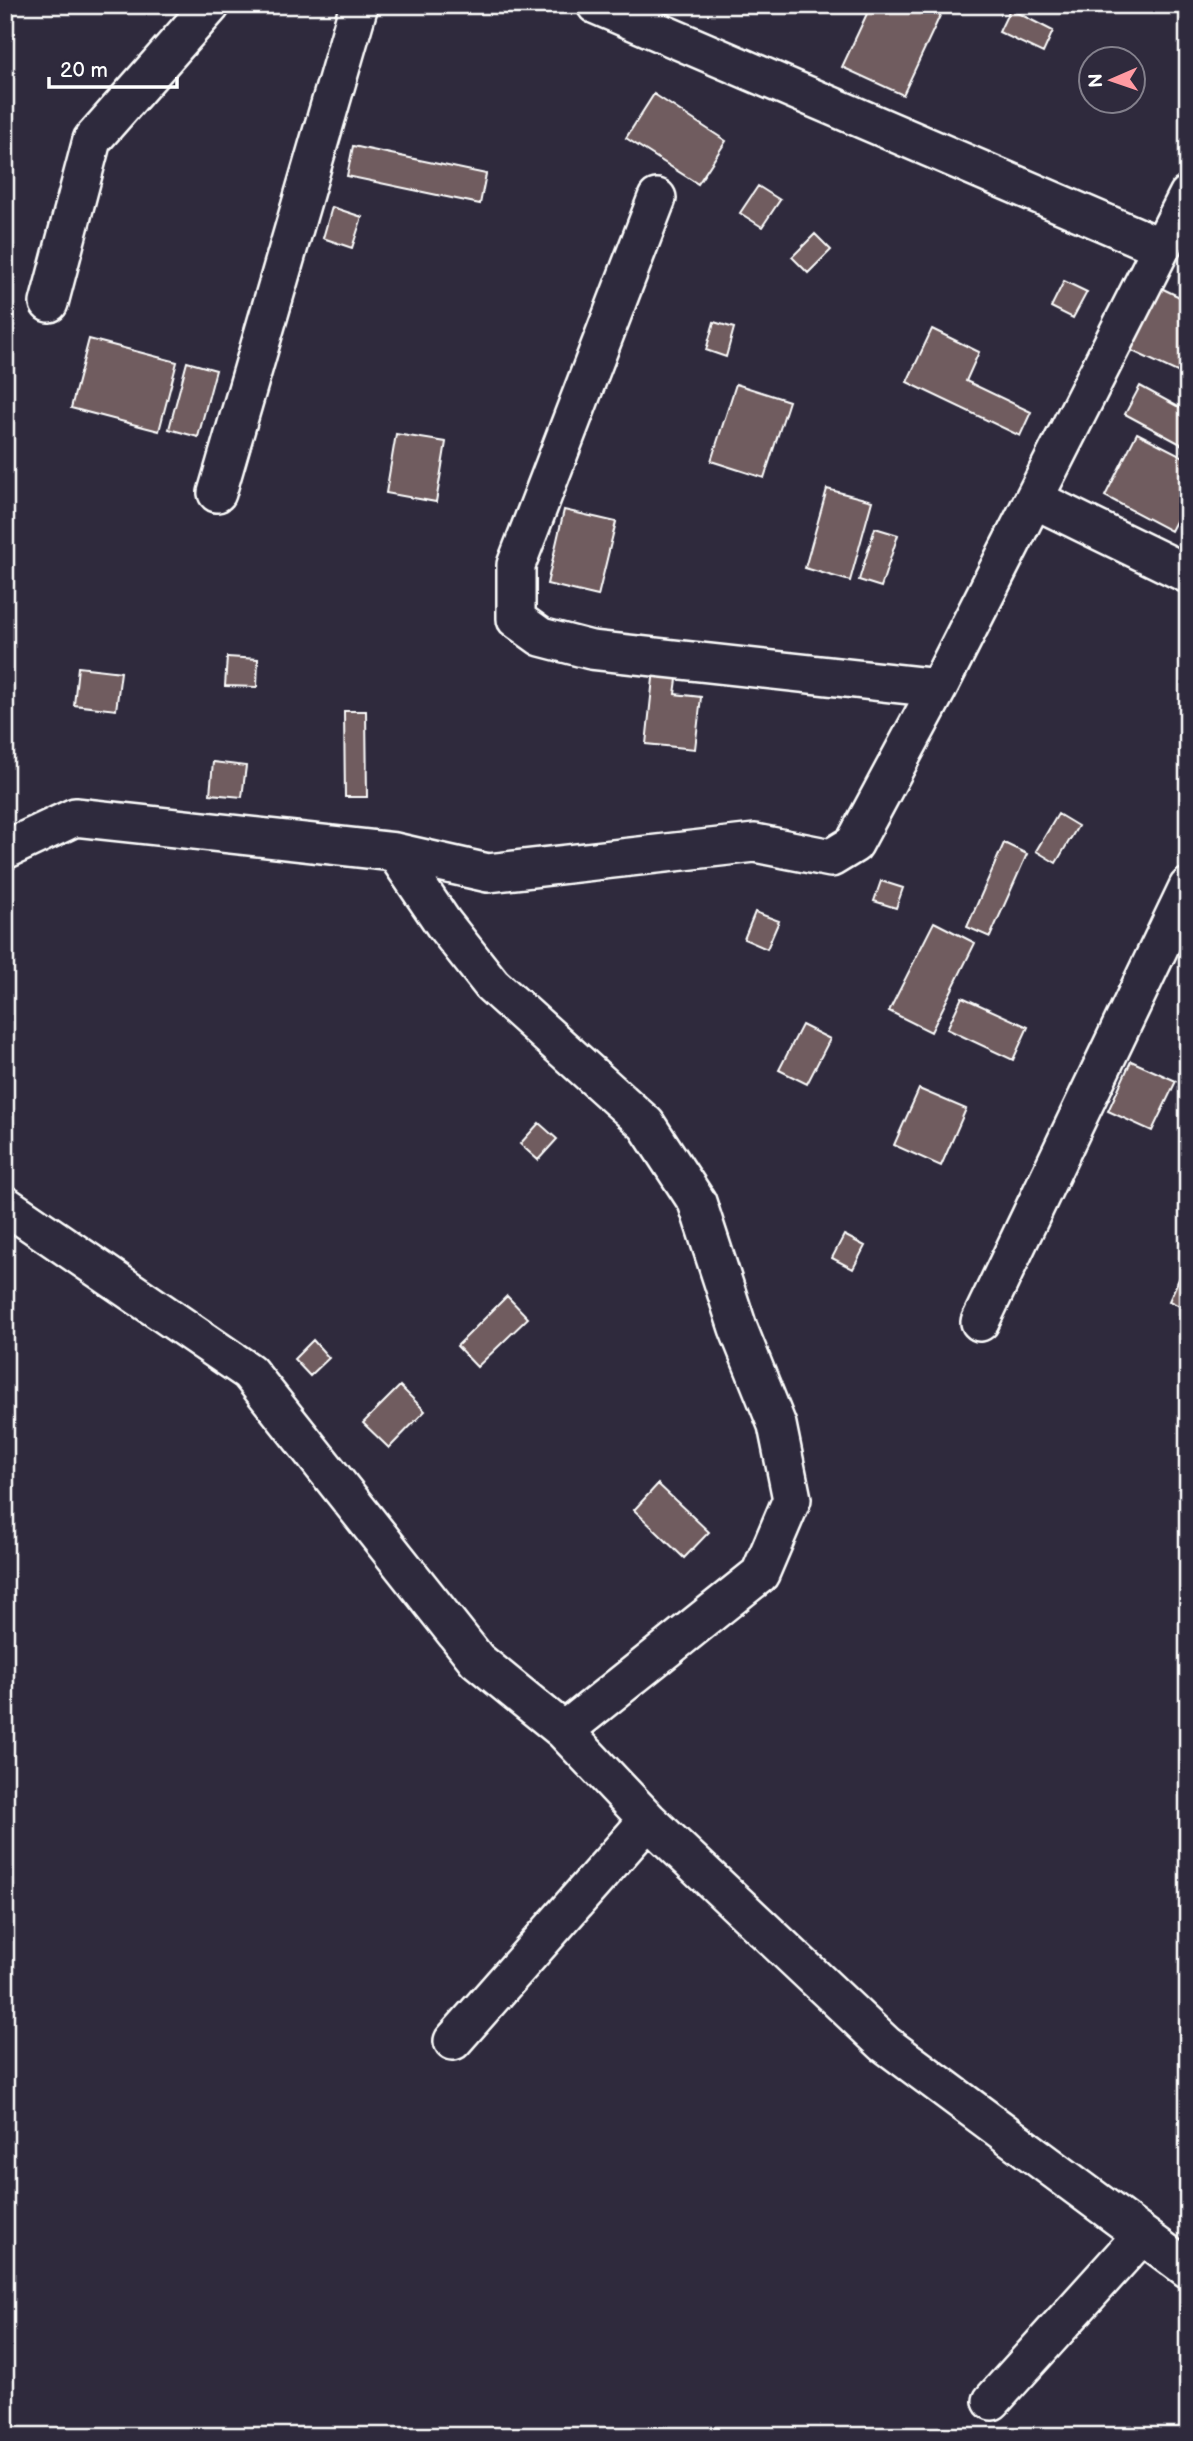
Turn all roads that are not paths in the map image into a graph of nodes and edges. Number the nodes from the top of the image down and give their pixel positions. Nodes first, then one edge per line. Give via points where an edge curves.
1 (211, 5) edge
2 (359, 5) edge
3 (596, 5) edge
4 (1188, 195) edge
5 (657, 198) dead end
6 (1161, 247) junction
7 (49, 303) dead end
8 (217, 493) dead end
9 (1034, 499) junction
10 (1188, 574) edge
11 (938, 688) junction
12 (5, 850) edge
13 (395, 852) junction
14 (1188, 887) edge
15 (5, 1205) edge
16 (980, 1322) dead end
17 (564, 1731) junction
18 (648, 1820) junction
19 (453, 2041) dead end
20 (1142, 2235) junction
21 (1188, 2269) edge
22 (992, 2401) dead end

1 - 7 street via 92,140
2 - 8 street
3 - 6 street
4 - 6 street
5 - 11 street via 516,565 516,619 541,637 591,650
6 - 9 street
9 - 10 street
9 - 11 street
11 - 13 street via 854,844 831,858 755,843 488,873
12 - 13 street via 75,817
13 - 17 street via 492,985 646,1124 697,1202 738,1328 777,1425 792,1499 760,1574
14 - 16 street
15 - 17 street via 249,1372 477,1660
17 - 18 street
18 - 19 street
18 - 20 street via 885,2044
20 - 21 street
20 - 22 street

